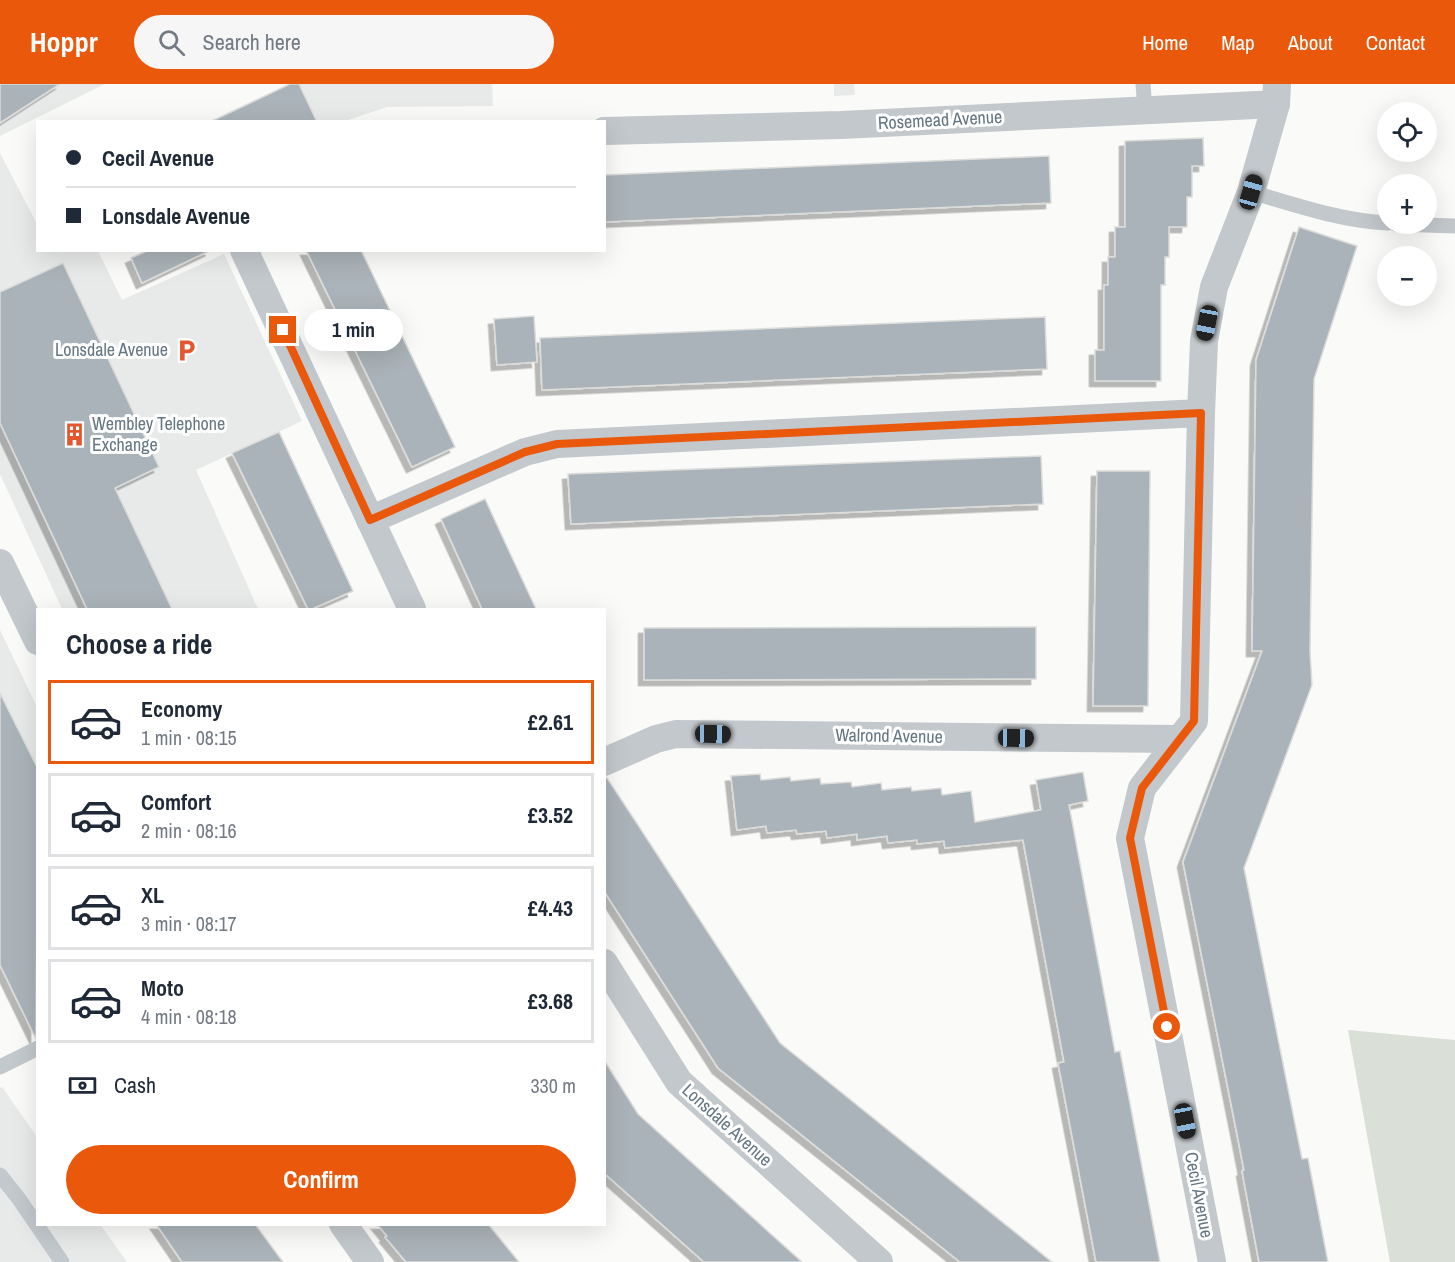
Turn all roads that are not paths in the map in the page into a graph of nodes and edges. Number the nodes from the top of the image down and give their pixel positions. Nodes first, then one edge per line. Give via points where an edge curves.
1 (1276, 94) edge
2 (1144, 97) edge
3 (606, 131) edge
4 (1251, 192) junction
5 (1377, 222) edge
6 (1437, 225) edge
7 (1455, 226) edge
8 (245, 252) edge
9 (1201, 413) junction
10 (370, 520) junction
11 (0, 563) edge
12 (402, 606) edge
13 (36, 637) edge
14 (1179, 739) junction
15 (606, 761) edge
16 (606, 966) edge
17 (36, 1049) edge
18 (0, 1067) edge
19 (0, 1175) edge
20 (36, 1224) edge
21 (37, 1226) edge
22 (344, 1226) edge
23 (62, 1262) edge
24 (370, 1262) edge
25 (879, 1262) edge
26 (1212, 1262) edge

1 - 2 street, Rosemead Avenue
1 - 4 street, Cecil Avenue
2 - 3 street, Rosemead Avenue via 841,125
4 - 5 lane
4 - 9 street, Cecil Avenue via 1214,287 1204,340
6 - 7 lane
8 - 10 street
9 - 10 street via 557,444 525,452
9 - 14 street, Cecil Avenue via 1194,721
10 - 12 street
11 - 13 street
14 - 15 street, Walrond Avenue via 676,734
14 - 26 street, Cecil Avenue via 1142,788 1130,838
16 - 25 street, Lonsdale Avenue via 679,1082
17 - 18 lane
19 - 20 lane
21 - 23 lane
22 - 24 street

